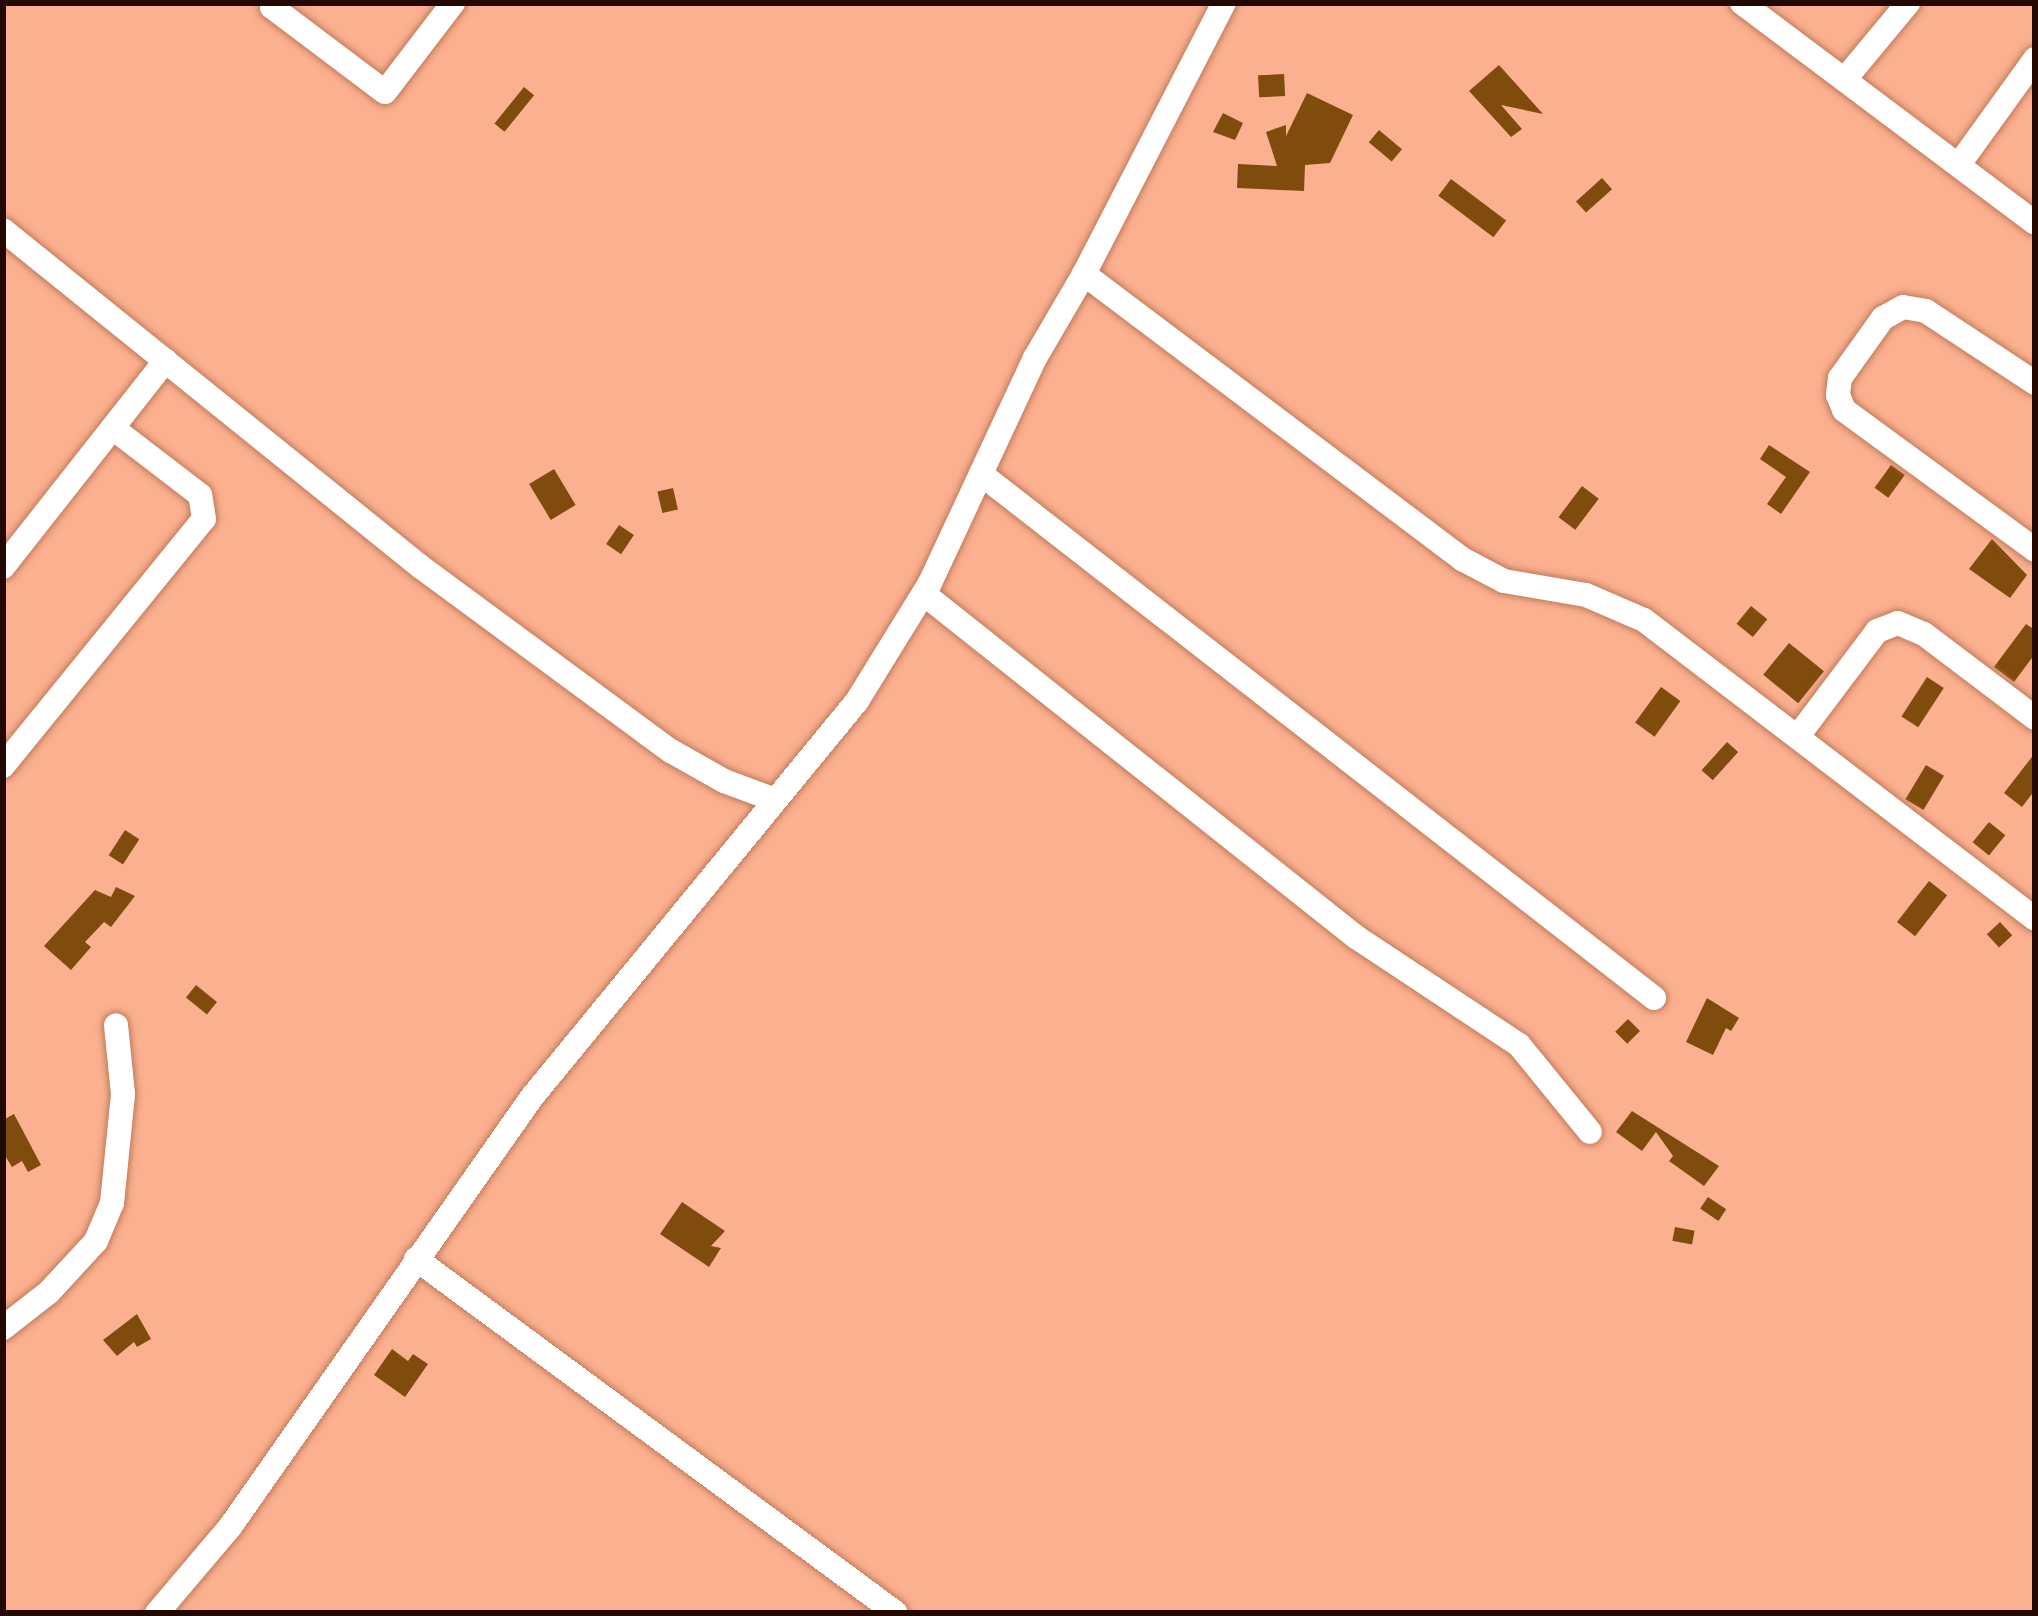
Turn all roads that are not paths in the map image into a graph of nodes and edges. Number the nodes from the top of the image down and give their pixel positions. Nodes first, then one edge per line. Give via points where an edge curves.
1 (275, 3) edge
2 (453, 3) edge
3 (1224, 3) edge
4 (1742, 3) edge
5 (1908, 3) edge
6 (2035, 58) edge
7 (1845, 79) junction
8 (2027, 87) edge
9 (1960, 163) junction
10 (2035, 223) edge
11 (3, 230) edge
12 (1084, 274) junction
13 (166, 360) junction
14 (2035, 383) edge
15 (114, 429) junction
16 (981, 475) junction
17 (2035, 550) edge
18 (3, 567) edge
19 (923, 594) junction
20 (2035, 718) edge
21 (1798, 736) junction
22 (3, 766) edge
23 (775, 800) junction
24 (2035, 919) edge
25 (1654, 998) dead end
26 (116, 1024) dead end
27 (1589, 1132) dead end
28 (416, 1259) junction
29 (3, 1328) edge
30 (157, 1613) edge
31 (896, 1613) edge

1 - 2 street via 385,92
3 - 12 street
4 - 7 street
5 - 7 street
6 - 8 street
7 - 9 street
8 - 9 street
9 - 10 street
11 - 13 street
12 - 16 street via 1034,358
12 - 21 street via 1462,559 1504,581 1623,608
13 - 15 street
13 - 23 street via 671,752
14 - 17 street via 1926,311 1903,308 1883,318 1840,378 1838,395 1844,410
15 - 18 street
15 - 22 street via 200,495 204,519
16 - 19 street
16 - 25 street
19 - 23 street via 857,701
19 - 27 street via 1355,937 1519,1045
20 - 21 street via 1898,623 1877,631
21 - 24 street
23 - 28 street via 532,1097
26 - 29 street via 123,1094 112,1203 96,1241
28 - 30 street via 230,1528
28 - 31 street

